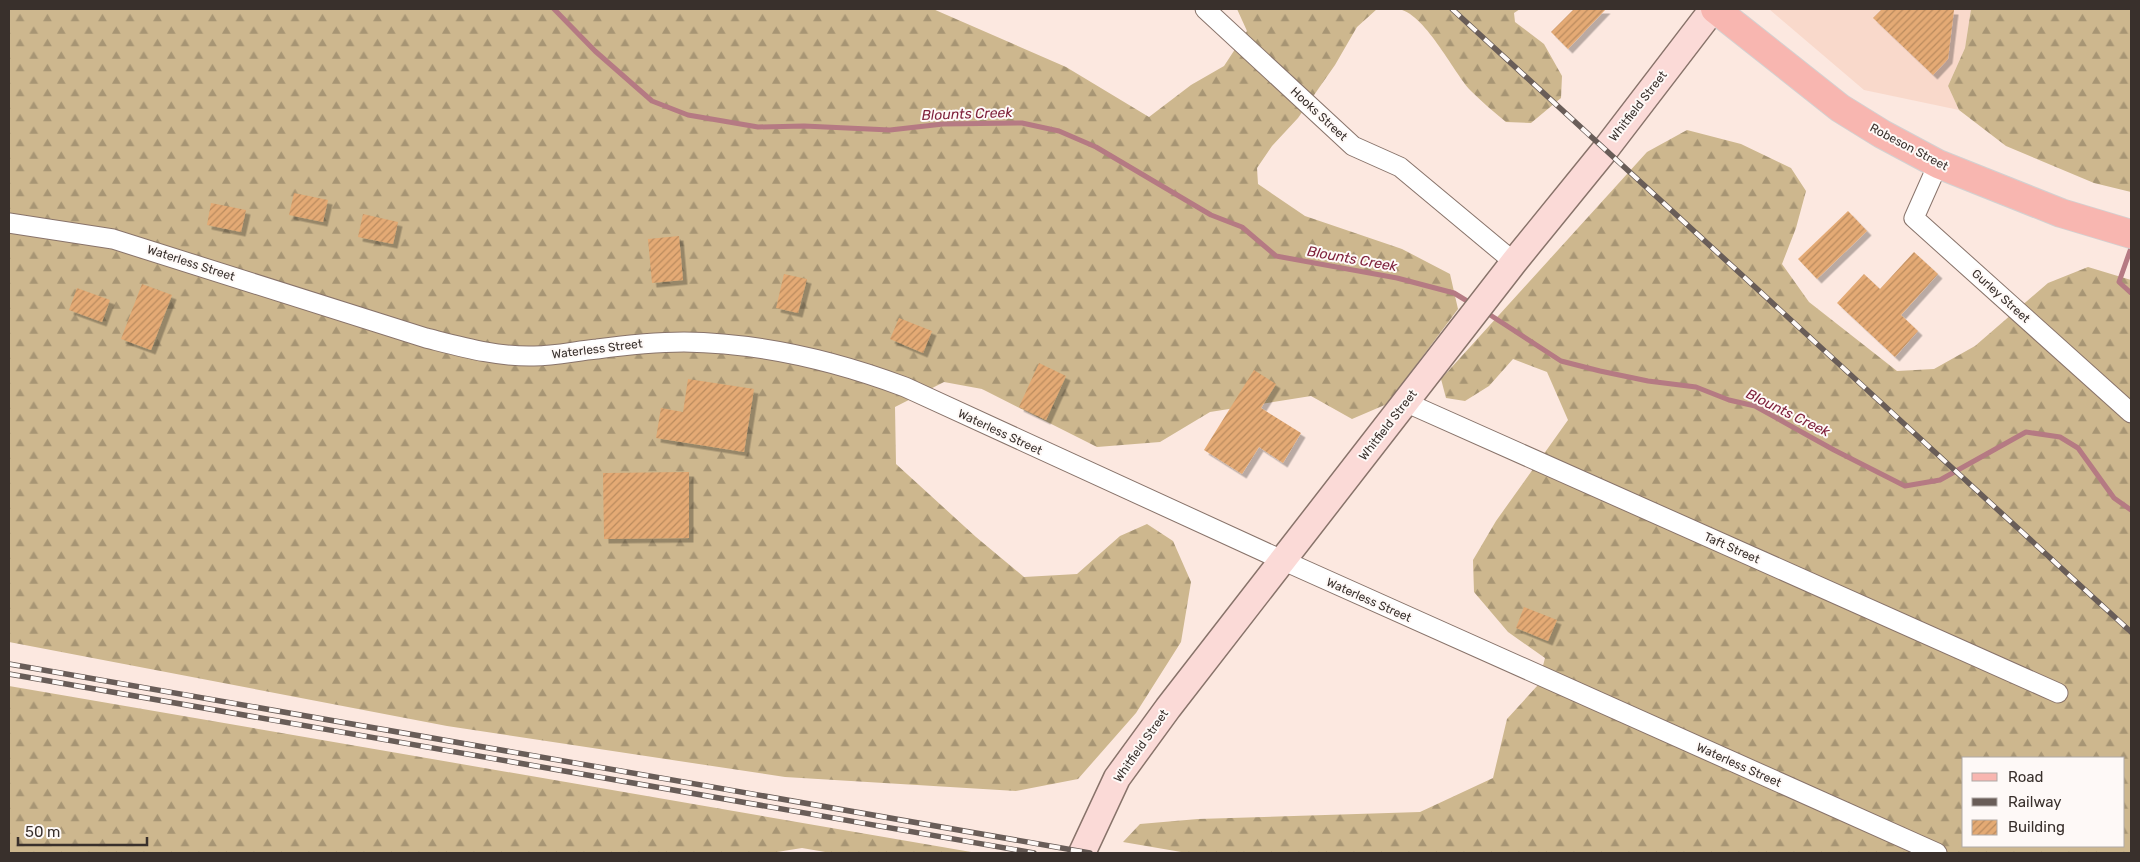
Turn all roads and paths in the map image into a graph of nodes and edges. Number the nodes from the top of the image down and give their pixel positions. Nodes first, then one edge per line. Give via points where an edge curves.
1 (1205, 9) edge
2 (1714, 9) edge
3 (1938, 164) junction
4 (9, 223) edge
5 (2131, 234) edge
6 (1514, 262) junction
7 (1405, 402) junction
8 (2131, 413) edge
9 (1282, 560) junction
10 (2058, 693) dead end
11 (1082, 853) edge
12 (1937, 853) edge

1 - 6 street, Hooks Street via 1353,146 1400,167
2 - 3 main road, Robeson Street via 1840,108
2 - 6 main road, Whitfield Street
3 - 5 main road, Robeson Street via 2061,213
3 - 8 street, Gurley Street via 1914,218
4 - 9 street, Waterless Street via 112,238 472,350 534,356 684,342 765,348 819,359 905,387
6 - 7 main road, Whitfield Street
7 - 9 main road, Whitfield Street
7 - 10 street, Taft Street
9 - 11 main road, Whitfield Street via 1117,778
9 - 12 street, Waterless Street

